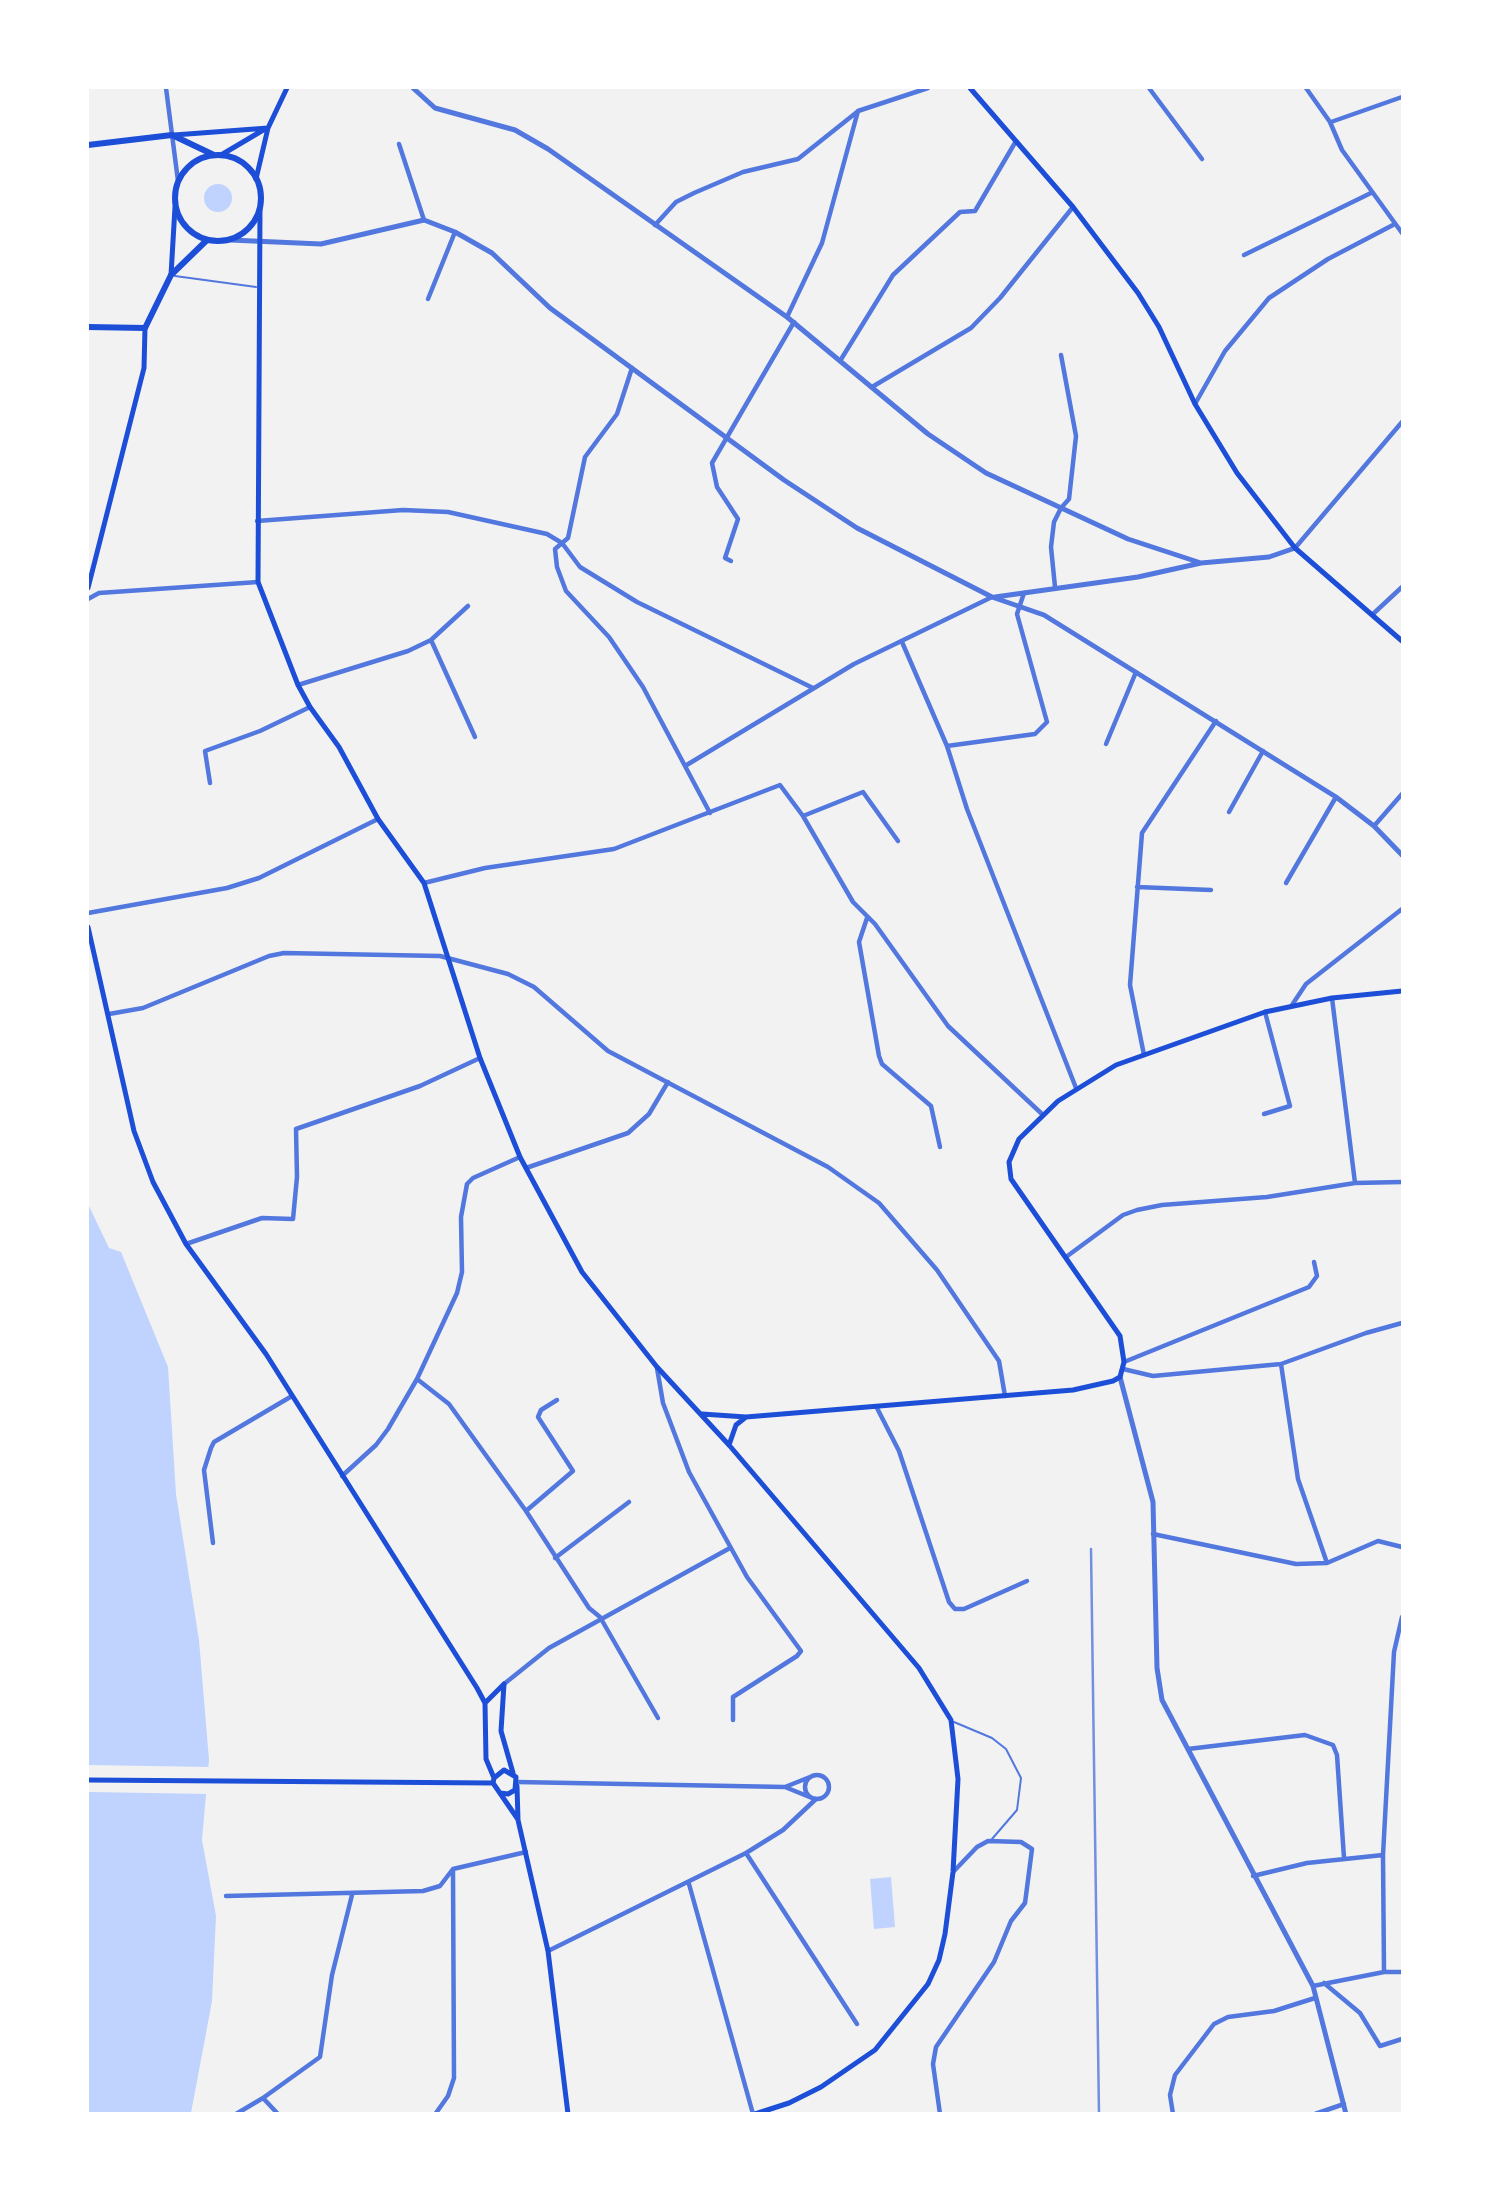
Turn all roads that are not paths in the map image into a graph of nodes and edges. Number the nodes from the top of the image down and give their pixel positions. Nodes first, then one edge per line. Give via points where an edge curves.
1 (166, 88) edge
2 (287, 88) edge
3 (413, 88) edge
4 (928, 88) edge
5 (970, 88) edge
6 (1149, 88) edge
7 (1306, 88) edge
8 (1402, 97) edge
9 (858, 111) junction
10 (1330, 122) junction
11 (268, 128) junction
12 (172, 135) junction
13 (1016, 141) junction
14 (399, 144) dead end
15 (88, 145) edge
16 (218, 155) junction
17 (1202, 159) dead end
18 (257, 178) junction
19 (178, 181) junction
20 (1371, 193) junction
21 (175, 207) junction
22 (1073, 207) junction
23 (260, 209) junction
24 (424, 220) junction
25 (655, 225) junction
26 (1393, 225) junction
27 (455, 232) junction
28 (1402, 233) edge
29 (207, 240) junction
30 (230, 240) junction
31 (261, 243) junction
32 (1244, 255) dead end
33 (171, 275) junction
34 (261, 288) junction
35 (428, 299) dead end
36 (787, 317) junction
37 (794, 322) junction
38 (88, 327) edge
39 (145, 328) junction
40 (1061, 355) dead end
41 (841, 361) junction
42 (632, 368) junction
43 (872, 387) junction
44 (1195, 404) junction
45 (1402, 422) edge
46 (725, 438) junction
47 (1061, 508) junction
48 (257, 521) junction
49 (562, 543) junction
50 (1295, 548) junction
51 (731, 561) dead end
52 (1201, 564) junction
53 (258, 582) junction
54 (1055, 587) junction
55 (1402, 587) edge
56 (88, 588) edge
57 (1024, 593) junction
58 (992, 597) junction
59 (88, 599) edge
60 (1020, 604) junction
61 (468, 607) dead end
62 (1373, 614) junction
63 (431, 640) junction
64 (1402, 641) edge
65 (902, 642) junction
66 (1136, 671) junction
67 (298, 685) junction
68 (813, 688) junction
69 (310, 707) junction
70 (1217, 720) junction
71 (475, 737) dead end
72 (1106, 744) dead end
73 (947, 746) junction
74 (1263, 750) junction
75 (685, 766) junction
76 (210, 783) dead end
77 (1402, 794) edge
78 (1336, 797) junction
79 (1228, 812) dead end
80 (710, 813) junction
81 (803, 816) junction
82 (378, 819) junction
83 (1374, 826) junction
84 (898, 841) dead end
85 (1402, 855) edge
86 (424, 883) junction
87 (1286, 883) dead end
88 (1137, 887) junction
89 (1211, 890) dead end
90 (1402, 909) edge
91 (88, 913) edge
92 (867, 918) junction
93 (88, 927) edge
94 (448, 960) junction
95 (1402, 991) edge
96 (1332, 998) junction
97 (1292, 1005) junction
98 (1265, 1012) junction
99 (110, 1014) junction
100 (1144, 1056) junction
101 (480, 1058) junction
102 (668, 1082) junction
103 (1076, 1088) junction
104 (1042, 1114) junction
105 (1264, 1114) dead end
106 (940, 1147) dead end
107 (520, 1157) junction
108 (526, 1168) junction
109 (1402, 1182) edge
110 (1355, 1184) junction
111 (186, 1244) junction
112 (1066, 1257) junction
113 (1314, 1262) dead end
114 (1402, 1323) edge
115 (1281, 1364) junction
116 (1123, 1365) junction
117 (657, 1367) junction
118 (1120, 1377) junction
119 (417, 1380) junction
120 (292, 1396) junction
121 (1005, 1396) junction
122 (557, 1400) dead end
123 (877, 1408) junction
124 (702, 1414) junction
125 (746, 1417) junction
126 (729, 1445) junction
127 (341, 1476) junction
128 (629, 1502) dead end
129 (526, 1511) junction
130 (1153, 1534) junction
131 (213, 1543) dead end
132 (1402, 1547) edge
133 (730, 1548) junction
134 (555, 1558) junction
135 (1327, 1563) junction
136 (1027, 1581) dead end
137 (600, 1617) junction
138 (1402, 1617) edge
139 (504, 1684) junction
140 (485, 1703) junction
141 (658, 1718) dead end
142 (733, 1720) dead end
143 (951, 1720) junction
144 (1186, 1749) junction
145 (513, 1773) junction
146 (811, 1777) junction
147 (88, 1780) edge
148 (494, 1780) junction
149 (517, 1784) junction
150 (785, 1787) junction
151 (500, 1793) junction
152 (814, 1799) junction
153 (518, 1820) junction
154 (988, 1841) junction
155 (526, 1852) junction
156 (746, 1853) junction
157 (1383, 1855) junction
158 (1344, 1858) junction
159 (453, 1869) junction
160 (953, 1872) junction
161 (1252, 1876) junction
162 (689, 1884) junction
163 (352, 1895) junction
164 (226, 1896) dead end
165 (548, 1951) junction
166 (1384, 1972) junction
167 (1402, 1972) edge
168 (1324, 1983) junction
169 (1313, 1986) junction
170 (1315, 1998) junction
171 (857, 2024) dead end
172 (1402, 2039) edge
173 (263, 2098) junction
174 (1344, 2104) junction
175 (236, 2113) edge
176 (278, 2113) edge
177 (436, 2113) edge
178 (568, 2113) edge
179 (754, 2113) edge
180 (940, 2113) edge
181 (1173, 2113) edge
182 (1315, 2113) edge
183 (1346, 2113) edge

1 - 12 street
2 - 11 main road
3 - 25 street via 435,108 515,130
4 - 9 street
5 - 13 main road
6 - 17 street
7 - 10 street
8 - 10 street
9 - 25 street via 797,159 743,172 694,193 676,202
9 - 36 street via 822,243
10 - 20 street via 1342,150
11 - 12 main road
11 - 16 main road
11 - 18 main road
12 - 15 main road
12 - 16 main road
12 - 19 street
13 - 22 main road
13 - 41 street via 975,211 960,212 893,275
14 - 24 street
16 - 18 main road via 242,162
16 - 19 main road via 192,163
18 - 23 main road
19 - 21 main road
20 - 26 street
20 - 32 street
21 - 29 main road via 189,231
21 - 33 main road
22 - 43 street via 971,328
22 - 44 main road via 1145,304
23 - 30 main road via 246,231
23 - 31 main road
24 - 27 street
24 - 31 street via 321,244
25 - 36 street
26 - 28 street
26 - 44 street via 1269,298 1225,351
27 - 35 street
27 - 42 street via 492,253 550,308
29 - 30 main road
29 - 33 main road
30 - 31 street
31 - 34 main road
33 - 34 lane
33 - 39 main road
34 - 48 main road
36 - 37 street
37 - 41 street
37 - 46 street
38 - 39 main road
39 - 56 main road via 144,368
40 - 47 street via 1076,436 1069,499
41 - 43 street
42 - 46 street
42 - 49 street via 617,414 585,457 568,538
43 - 47 street via 928,434 986,473
44 - 50 main road via 1237,473
45 - 50 street
46 - 51 street via 712,463 717,487 738,519 725,558
46 - 58 street via 858,528
47 - 52 street via 1128,539
47 - 54 street via 1051,547
48 - 49 street via 403,510 448,512 547,534
48 - 53 main road
49 - 68 street via 580,567 637,602
49 - 75 street via 555,549 566,591 609,637 643,687
50 - 52 street via 1269,557
50 - 62 main road
52 - 54 street
53 - 59 street via 99,593
53 - 67 main road
54 - 57 street
55 - 62 street
57 - 58 street
57 - 60 street
58 - 60 street
58 - 65 street
60 - 66 street
60 - 73 street via 1017,614 1047,722 1035,734
61 - 63 street
62 - 64 main road
63 - 67 street
63 - 71 street
65 - 68 street
65 - 73 street
66 - 70 street
66 - 72 street
67 - 69 main road
68 - 75 street
69 - 76 street via 205,751
69 - 82 main road via 339,747
70 - 74 street
70 - 88 street via 1142,833
73 - 103 street via 967,809
74 - 78 street
74 - 79 street
75 - 80 street
77 - 83 street
78 - 83 street
78 - 87 street
80 - 81 street via 780,785
80 - 86 street via 614,849 485,868
81 - 84 street via 863,792
81 - 92 street via 839,880
82 - 86 main road
82 - 91 street via 259,878
83 - 85 street
86 - 94 main road
88 - 89 street
88 - 100 street via 1130,985
90 - 97 street via 1306,984
92 - 104 street via 957,1036
92 - 106 street via 859,942 879,1056 882,1064 931,1106
93 - 99 main road
94 - 99 street via 440,956 284,953 144,1008
94 - 101 main road
94 - 102 street via 508,974 530,985 608,1051
95 - 96 main road
96 - 97 main road
96 - 110 street
97 - 98 main road
98 - 100 main road
98 - 105 street via 1290,1106
99 - 111 main road via 134,1131 153,1182
100 - 103 main road via 1116,1065
101 - 107 main road
101 - 111 street via 420,1086 296,1129 293,1219 261,1218
102 - 108 street via 649,1114 628,1133
102 - 121 street via 828,1167 879,1203 937,1270 999,1361
103 - 104 main road
104 - 112 main road via 1019,1139 1009,1162 1011,1179
107 - 108 main road
107 - 119 street via 467,1184 457,1293
108 - 117 main road via 582,1272
109 - 110 street
110 - 112 street via 1138,1210
111 - 120 main road
112 - 116 main road via 1117,1329
113 - 116 street via 1317,1276 1309,1287
114 - 115 street
115 - 116 street via 1153,1376
115 - 135 street via 1298,1479
116 - 118 main road
117 - 124 main road
117 - 133 street via 663,1403 685,1461
118 - 121 main road via 1073,1390
118 - 130 street via 1151,1492
119 - 127 street via 376,1445
119 - 129 street via 449,1404
120 - 127 main road
120 - 131 street via 214,1442 204,1469
121 - 123 main road
122 - 129 street via 538,1416 573,1471
123 - 125 main road
123 - 136 street via 899,1451 955,1609
124 - 125 main road
124 - 126 main road
125 - 126 main road via 736,1425
126 - 143 main road via 919,1668
127 - 140 main road
128 - 134 street
129 - 134 street
130 - 135 street via 1296,1564
130 - 144 street via 1157,1668 1162,1700
132 - 135 street via 1378,1541
133 - 137 street
133 - 142 street via 801,1651 733,1697
134 - 137 street
137 - 139 street via 549,1648
137 - 141 street
138 - 157 street via 1394,1653
139 - 140 main road
139 - 145 main road via 501,1731
140 - 148 main road via 486,1759
143 - 154 lane via 1006,1749 1021,1778 1017,1810
143 - 160 main road via 958,1779
144 - 158 street via 1306,1735 1333,1745
144 - 161 street
145 - 148 main road via 504,1770
145 - 149 main road
146 - 150 street
146 - 152 street via 805,1788
146 - 152 street via 819,1775 829,1783 827,1794
147 - 148 main road
148 - 151 main road
149 - 150 street
149 - 151 main road via 508,1794
149 - 153 main road
150 - 152 street
151 - 153 main road
152 - 156 street via 783,1830
153 - 155 main road
154 - 160 street
154 - 180 street via 1021,1842 1032,1849 1025,1903 994,1962 936,2047 933,2064
155 - 159 street
155 - 165 main road
156 - 162 street
156 - 171 street
157 - 158 street
157 - 166 street
158 - 161 street
159 - 163 street via 440,1886 423,1891
159 - 177 street via 454,2078 449,2096
160 - 179 main road via 939,1959 914,2005 876,2050 821,2087
161 - 169 street
162 - 165 street
162 - 179 street
163 - 164 street
163 - 173 street via 332,1975 320,2057
165 - 178 main road
166 - 167 street
166 - 168 street
168 - 169 street
168 - 172 street via 1360,2013 1380,2046
169 - 170 street
170 - 174 street
170 - 181 street via 1214,2024 1175,2075 1170,2095
173 - 175 street
173 - 176 street
174 - 182 street
174 - 183 street

